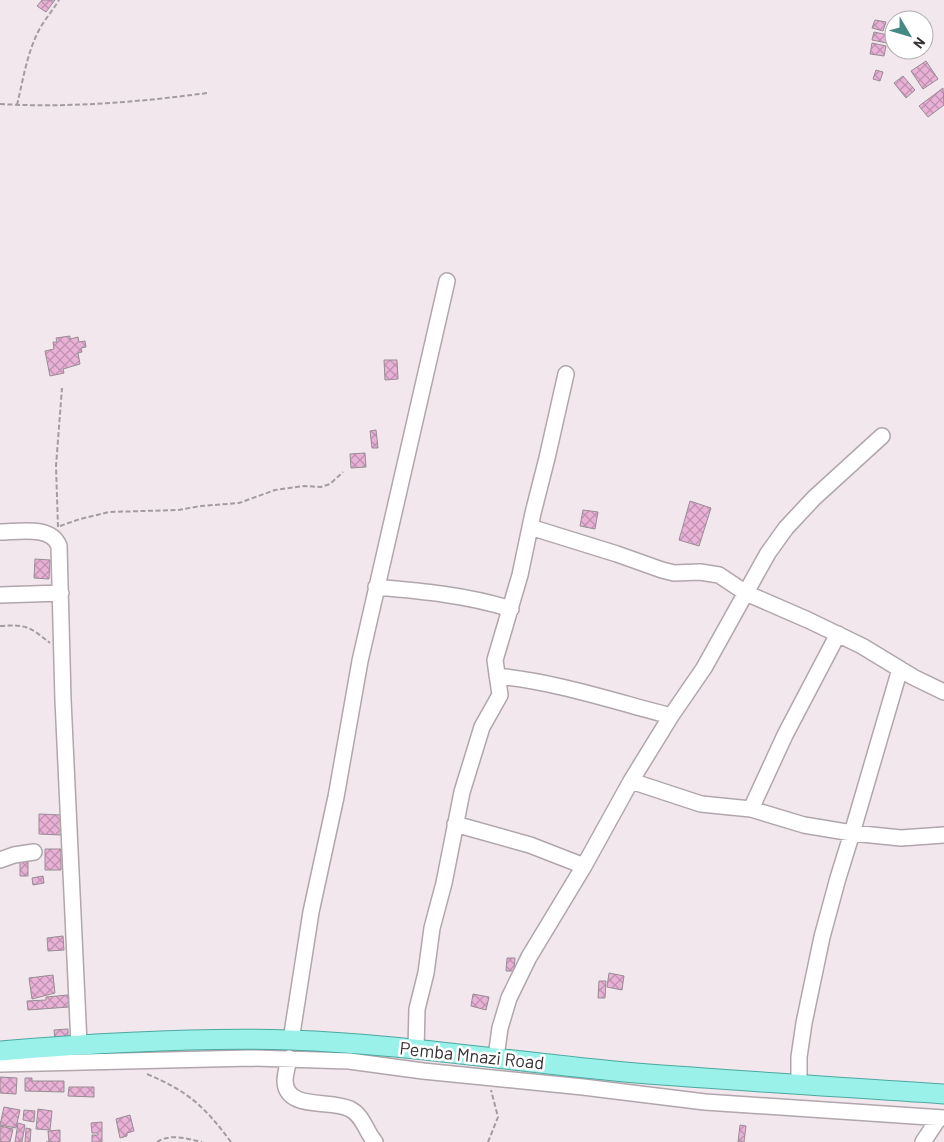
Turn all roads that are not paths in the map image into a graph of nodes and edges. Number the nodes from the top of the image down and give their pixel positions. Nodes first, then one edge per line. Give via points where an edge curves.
1 (447, 281) dead end
2 (566, 374) dead end
3 (882, 436) dead end
4 (530, 527) junction
5 (0, 532) edge
6 (376, 587) junction
7 (61, 593) junction
8 (746, 593) junction
9 (0, 595) edge
10 (511, 609) junction
11 (838, 634) junction
12 (900, 669) junction
13 (497, 676) junction
14 (944, 692) edge
15 (671, 716) junction
16 (631, 781) junction
17 (751, 809) junction
18 (456, 824) junction
19 (852, 833) junction
20 (944, 835) edge
21 (34, 852) dead end
22 (0, 860) edge
23 (584, 866) junction
24 (78, 1044) junction
25 (290, 1049) junction
26 (416, 1049) junction
27 (0, 1051) edge
28 (496, 1057) junction
29 (0, 1064) edge
30 (800, 1085) junction
31 (944, 1094) edge
32 (941, 1118) edge
33 (375, 1142) edge
34 (923, 1142) edge

1 - 6 street
2 - 4 street
3 - 8 street via 786,528
4 - 8 street via 674,573 719,574
4 - 10 street
5 - 7 street via 58,533
6 - 10 street via 471,599
6 - 25 street via 311,912
7 - 9 street
7 - 24 street
8 - 11 street
8 - 15 street via 704,668
10 - 13 street via 495,660
11 - 12 street
11 - 17 street
12 - 14 street
12 - 19 street
13 - 15 street via 531,679
13 - 18 street via 500,695 482,727
15 - 16 street
16 - 17 street via 701,804
16 - 23 street
17 - 19 street via 804,825
18 - 23 street via 530,845
18 - 26 street via 417,1009
19 - 20 street via 901,838
19 - 30 street via 810,990 799,1057
21 - 22 street
23 - 28 street via 529,957 509,998
24 - 25 main road, Pemba Mnazi Road via 208,1040
24 - 27 main road, Pemba Mnazi Road
25 - 26 main road, Pemba Mnazi Road
25 - 29 street via 251,1058
25 - 32 street via 423,1071 705,1102
25 - 33 street via 285,1080 289,1095 305,1102 326,1103 356,1112
26 - 28 main road, Pemba Mnazi Road
28 - 30 main road, Pemba Mnazi Road
30 - 31 main road, Pemba Mnazi Road
32 - 34 street

